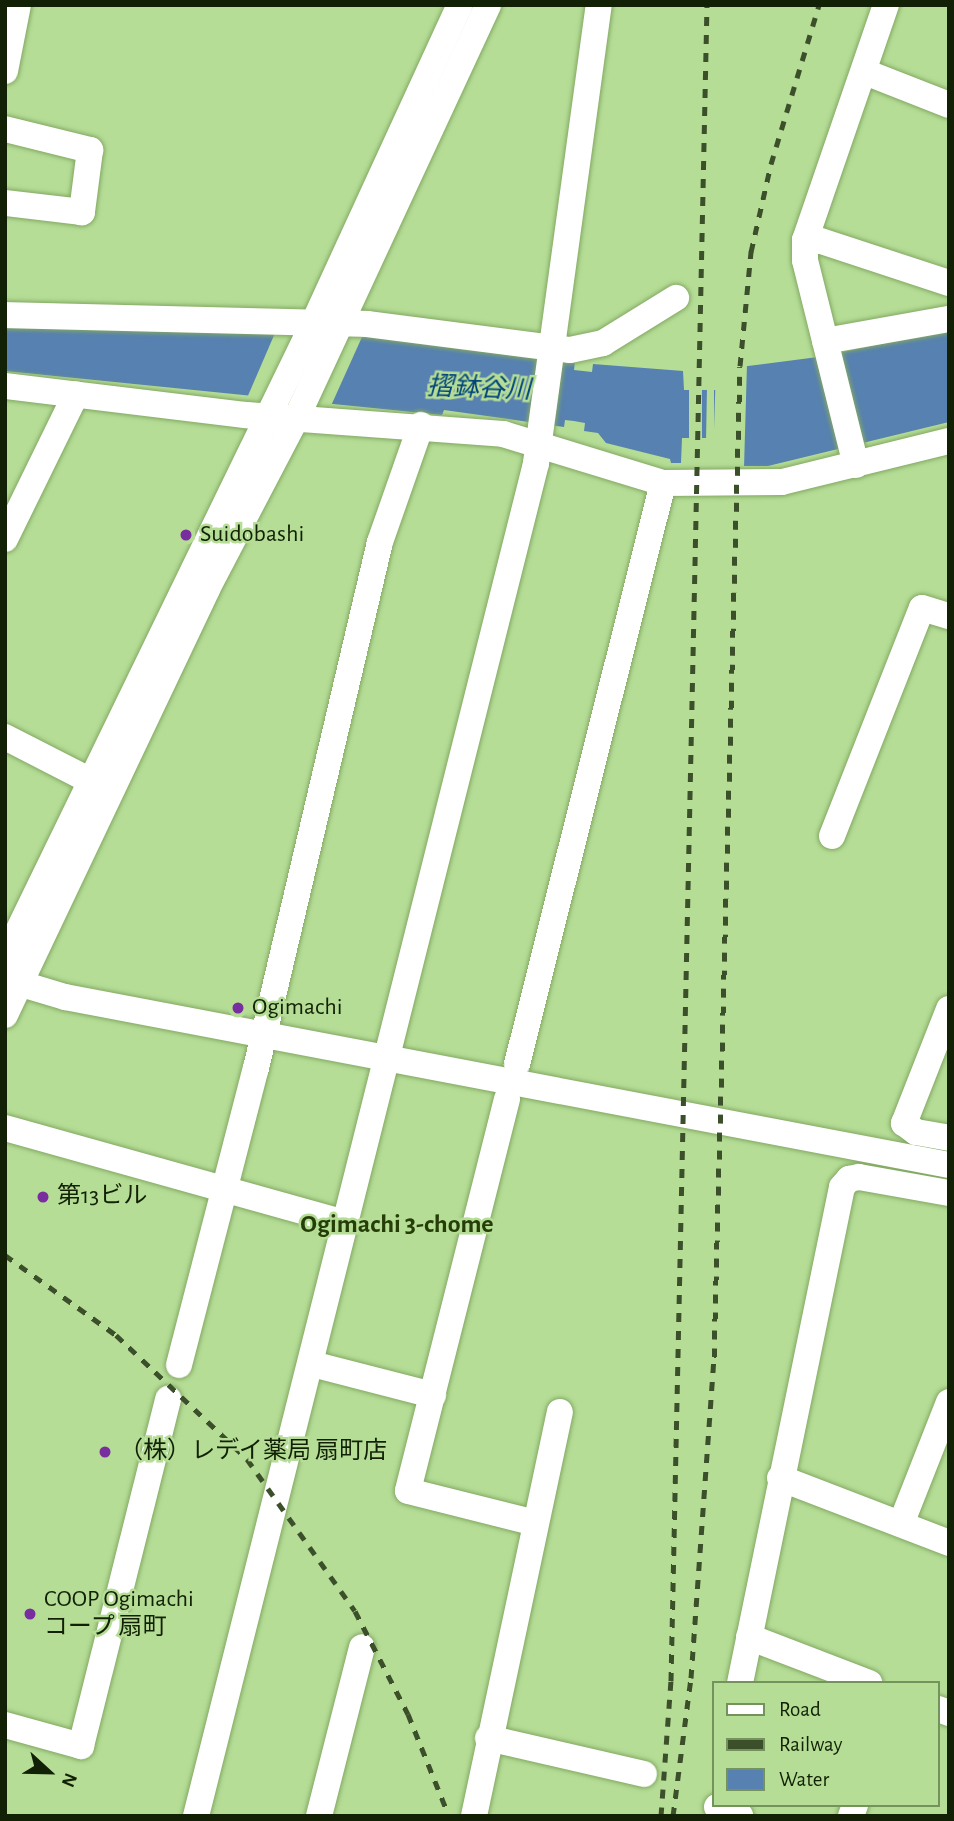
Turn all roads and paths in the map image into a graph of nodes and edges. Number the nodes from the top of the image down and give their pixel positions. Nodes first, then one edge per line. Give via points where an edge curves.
1 (18, 5) edge
2 (460, 5) edge
3 (488, 5) edge
4 (599, 5) edge
5 (886, 5) edge
6 (5, 71) edge
7 (865, 72) junction
8 (949, 105) edge
9 (5, 129) edge
10 (5, 203) edge
11 (805, 240) junction
12 (949, 283) edge
13 (676, 298) dead end
14 (5, 315) edge
15 (949, 319) edge
16 (323, 328) junction
17 (826, 346) junction
18 (554, 352) junction
19 (5, 386) edge
20 (76, 394) junction
21 (285, 410) junction
22 (428, 427) junction
23 (541, 434) junction
24 (949, 441) edge
25 (854, 456) junction
26 (663, 482) junction
27 (5, 539) edge
28 (949, 616) edge
29 (5, 737) edge
30 (89, 780) junction
31 (832, 836) dead end
32 (10, 949) edge
33 (10, 986) edge
34 (949, 1009) edge
35 (5, 1015) edge
36 (263, 1036) junction
37 (387, 1058) junction
38 (517, 1064) dead end
39 (507, 1100) dead end
40 (5, 1128) edge
41 (949, 1138) edge
42 (949, 1165) edge
43 (226, 1188) junction
44 (949, 1193) edge
45 (345, 1223) junction
46 (313, 1364) junction
47 (179, 1365) dead end
48 (433, 1395) junction
49 (168, 1399) dead end
50 (949, 1402) edge
51 (560, 1412) dead end
52 (780, 1478) junction
53 (535, 1522) junction
54 (901, 1524) junction
55 (949, 1543) edge
56 (749, 1637) junction
57 (362, 1647) dead end
58 (740, 1681) edge
59 (864, 1681) edge
60 (5, 1725) edge
61 (488, 1738) junction
62 (644, 1774) dead end
63 (196, 1816) edge
64 (319, 1816) edge
65 (474, 1816) edge

1 - 6 street
2 - 16 street
3 - 16 street
4 - 18 street
5 - 7 street
7 - 8 street
7 - 11 street
9 - 10 street via 90,150 82,212
11 - 12 street via 821,241
11 - 17 street via 805,260
13 - 18 street via 603,343
14 - 16 street
15 - 17 street
16 - 18 street
16 - 21 street
17 - 25 street
18 - 23 street
19 - 20 street
20 - 21 street
20 - 27 street
21 - 22 street
21 - 30 street
21 - 33 street via 206,589
22 - 23 street
22 - 36 street via 380,542
23 - 26 street
23 - 37 street
24 - 25 street
25 - 26 street via 782,482
26 - 38 street
28 - 31 street via 922,608
29 - 30 street
30 - 32 street
32 - 33 street
33 - 35 street
33 - 36 street
34 - 41 street via 904,1122 916,1132
36 - 37 street
36 - 43 street
37 - 42 street
37 - 45 street
39 - 48 street
40 - 43 street
43 - 45 street
43 - 47 street
44 - 52 street via 859,1177 842,1187
45 - 46 street
46 - 48 street
46 - 63 street
48 - 53 street via 408,1491
49 - 60 street via 81,1746
50 - 54 street
51 - 53 street
52 - 54 street
52 - 56 street
53 - 61 street
54 - 55 street
56 - 58 street
56 - 59 street
57 - 64 street
61 - 62 street
61 - 65 street

